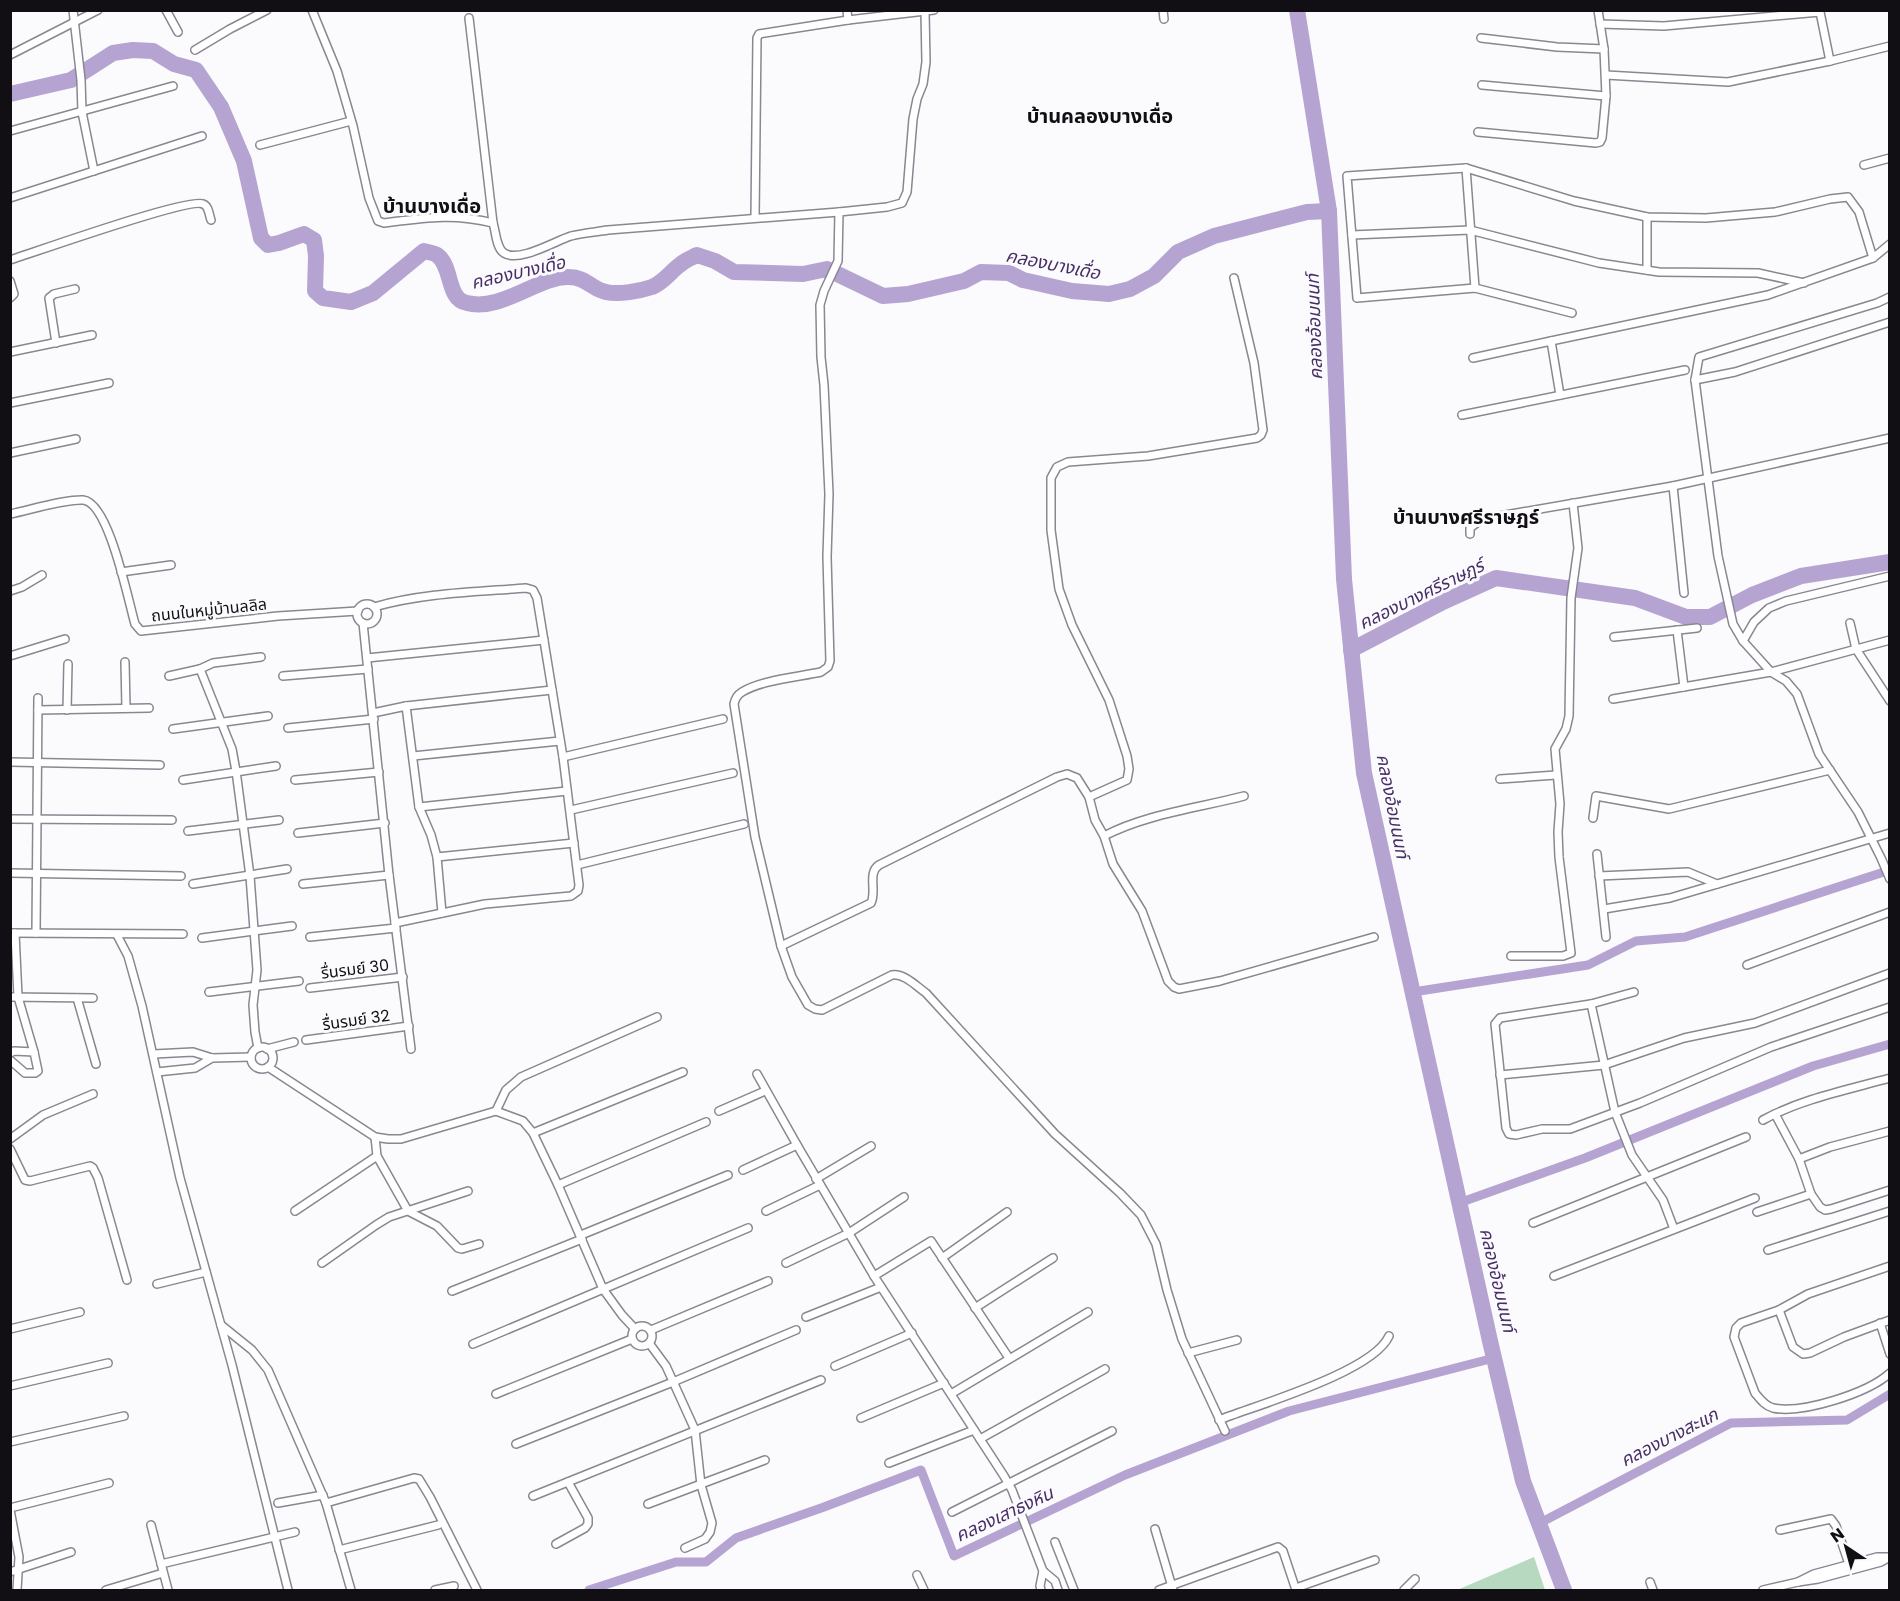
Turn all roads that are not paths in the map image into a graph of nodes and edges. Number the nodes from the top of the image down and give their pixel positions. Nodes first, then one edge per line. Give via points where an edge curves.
1 (73, 10) edge
2 (98, 10) edge
3 (166, 10) edge
4 (267, 10) edge
5 (312, 10) edge
6 (847, 10) edge
7 (934, 10) edge
8 (1163, 10) edge
9 (1598, 10) edge
10 (925, 12) junction
11 (469, 18) dead end
12 (1164, 19) dead end
13 (848, 20) junction
14 (75, 22) junction
15 (1600, 24) junction
16 (178, 32) dead end
17 (1481, 38) dead end
18 (1890, 46) edge
19 (1604, 49) junction
20 (195, 50) dead end
21 (10, 55) edge
22 (1830, 61) junction
23 (1606, 75) junction
24 (1482, 85) dead end
25 (173, 86) dead end
26 (1606, 96) junction
27 (82, 112) junction
28 (351, 120) junction
29 (10, 131) edge
30 (1478, 132) dead end
31 (202, 136) dead end
32 (260, 145) dead end
33 (1890, 158) edge
34 (1864, 165) dead end
35 (1466, 168) junction
36 (94, 171) junction
37 (10, 198) edge
38 (839, 212) junction
39 (755, 217) junction
40 (1647, 217) junction
41 (211, 220) dead end
42 (493, 223) junction
43 (1470, 230) junction
44 (1352, 235) junction
45 (1890, 244) edge
46 (1873, 258) junction
47 (10, 260) edge
48 (1647, 270) junction
49 (1234, 278) dead end
50 (10, 281) edge
51 (1804, 283) junction
52 (1475, 288) junction
53 (75, 289) dead end
54 (1890, 297) edge
55 (10, 298) edge
56 (1572, 313) dead end
57 (1890, 322) edge
58 (92, 335) dead end
59 (1551, 341) junction
60 (57, 343) junction
61 (10, 352) edge
62 (1473, 358) dead end
63 (1685, 370) dead end
64 (1695, 380) junction
65 (109, 383) dead end
66 (1560, 394) junction
67 (10, 404) edge
68 (1462, 415) dead end
69 (1890, 438) edge
70 (76, 440) dead end
71 (10, 453) edge
72 (1707, 479) junction
73 (1673, 486) junction
74 (1573, 503) junction
75 (11, 513) edge
76 (1470, 534) dead end
77 (171, 565) dead end
78 (121, 572) junction
79 (42, 575) dead end
80 (1890, 576) edge
81 (10, 591) edge
82 (1684, 592) dead end
83 (374, 607) junction
84 (358, 611) junction
85 (363, 623) junction
86 (1850, 623) dead end
87 (1698, 628) dead end
88 (1677, 630) junction
89 (1614, 637) dead end
90 (65, 639) dead end
91 (544, 640) junction
92 (1743, 640) junction
93 (1890, 640) edge
94 (1856, 649) junction
95 (10, 656) edge
96 (261, 657) dead end
97 (367, 658) junction
98 (125, 662) dead end
99 (68, 664) dead end
100 (200, 669) junction
101 (368, 669) junction
102 (1771, 672) junction
103 (169, 676) dead end
104 (283, 676) dead end
105 (1684, 687) junction
106 (552, 690) junction
107 (38, 698) dead end
108 (1613, 699) dead end
109 (1890, 701) edge
110 (406, 706) junction
111 (126, 708) junction
112 (149, 708) dead end
113 (38, 710) junction
114 (67, 710) junction
115 (268, 716) dead end
116 (373, 716) junction
117 (723, 719) dead end
118 (220, 721) junction
119 (288, 728) dead end
120 (173, 729) dead end
121 (560, 741) junction
122 (413, 756) junction
123 (563, 757) junction
124 (10, 762) edge
125 (38, 762) junction
126 (160, 765) dead end
127 (276, 766) dead end
128 (1830, 770) junction
129 (236, 771) junction
130 (379, 771) junction
131 (733, 773) dead end
132 (1556, 775) junction
133 (1500, 779) dead end
134 (183, 780) dead end
135 (295, 780) dead end
136 (567, 790) junction
137 (1089, 796) junction
138 (1244, 796) dead end
139 (419, 807) junction
140 (571, 810) junction
141 (1593, 818) dead end
142 (10, 819) edge
143 (38, 819) junction
144 (172, 820) dead end
145 (279, 820) dead end
146 (385, 823) junction
147 (744, 824) dead end
148 (243, 825) junction
149 (188, 831) dead end
150 (298, 832) dead end
151 (1890, 832) edge
152 (1104, 836) junction
153 (1871, 838) junction
154 (574, 843) junction
155 (1597, 854) dead end
156 (437, 857) junction
157 (577, 865) junction
158 (286, 869) dead end
159 (10, 873) edge
160 (37, 874) junction
161 (389, 875) junction
162 (181, 876) dead end
163 (250, 876) junction
164 (1599, 876) junction
165 (1890, 879) edge
166 (193, 884) dead end
167 (303, 884) dead end
168 (1717, 884) junction
169 (1604, 909) junction
170 (1890, 912) edge
171 (442, 913) junction
172 (395, 925) junction
173 (292, 926) dead end
174 (255, 931) junction
175 (13, 933) edge
176 (36, 933) junction
177 (183, 934) dead end
178 (117, 935) junction
179 (310, 937) dead end
180 (1374, 937) dead end
181 (1606, 937) dead end
182 (202, 938) dead end
183 (781, 946) junction
184 (1511, 956) dead end
185 (1747, 965) dead end
186 (1890, 973) edge
187 (403, 977) junction
188 (299, 981) dead end
189 (254, 986) junction
190 (310, 988) dead end
191 (209, 992) dead end
192 (1634, 992) dead end
193 (14, 997) edge
194 (77, 998) junction
195 (93, 998) dead end
196 (1591, 1004) junction
197 (1890, 1007) edge
198 (657, 1017) dead end
199 (409, 1026) junction
200 (306, 1040) dead end
201 (294, 1042) dead end
202 (263, 1048) junction
203 (411, 1049) dead end
204 (34, 1052) junction
205 (10, 1053) edge
206 (154, 1054) junction
207 (251, 1057) junction
208 (212, 1058) junction
209 (10, 1060) edge
210 (96, 1064) dead end
211 (1604, 1065) junction
212 (268, 1067) junction
213 (157, 1072) junction
214 (683, 1072) dead end
215 (757, 1074) dead end
216 (1500, 1075) junction
217 (1890, 1078) edge
218 (765, 1091) junction
219 (93, 1094) dead end
220 (496, 1111) junction
221 (719, 1112) dead end
222 (1615, 1112) junction
223 (1775, 1114) junction
224 (1763, 1120) dead end
225 (706, 1122) dead end
226 (1890, 1131) edge
227 (533, 1133) junction
228 (375, 1137) junction
229 (1746, 1137) dead end
230 (10, 1139) edge
231 (796, 1146) junction
232 (871, 1146) dead end
233 (10, 1149) edge
234 (377, 1156) junction
235 (1798, 1159) junction
236 (743, 1170) dead end
237 (728, 1175) dead end
238 (1646, 1178) junction
239 (818, 1182) junction
240 (558, 1185) junction
241 (1890, 1190) edge
242 (468, 1191) dead end
243 (1811, 1194) junction
244 (904, 1197) dead end
245 (1755, 1198) dead end
246 (295, 1211) dead end
247 (408, 1211) junction
248 (766, 1211) dead end
249 (1890, 1211) edge
250 (1006, 1212) dead end
251 (1756, 1212) dead end
252 (1533, 1223) dead end
253 (748, 1228) dead end
254 (1674, 1229) junction
255 (849, 1233) junction
256 (581, 1237) junction
257 (479, 1244) dead end
258 (1768, 1250) dead end
259 (942, 1258) junction
260 (1053, 1258) dead end
261 (322, 1263) dead end
262 (786, 1263) dead end
263 (1890, 1266) edge
264 (206, 1272) junction
265 (874, 1276) junction
266 (1554, 1276) dead end
267 (127, 1280) dead end
268 (768, 1281) dead end
269 (157, 1284) dead end
270 (882, 1287) junction
271 (603, 1289) junction
272 (452, 1291) dead end
273 (975, 1308) junction
274 (1779, 1310) junction
275 (80, 1312) dead end
276 (1088, 1312) dead end
277 (806, 1317) dead end
278 (1890, 1320) edge
279 (1880, 1323) junction
280 (221, 1325) junction
281 (10, 1329) edge
282 (635, 1329) junction
283 (651, 1330) junction
284 (796, 1330) dead end
285 (912, 1334) junction
286 (1389, 1336) dead end
287 (632, 1340) junction
288 (1237, 1340) dead end
289 (649, 1343) junction
290 (473, 1344) dead end
291 (1188, 1353) junction
292 (1890, 1354) edge
293 (1009, 1358) junction
294 (108, 1363) dead end
295 (835, 1366) dead end
296 (1105, 1370) dead end
297 (1890, 1373) edge
298 (821, 1380) dead end
299 (673, 1382) junction
300 (944, 1383) junction
301 (10, 1386) edge
302 (495, 1394) dead end
303 (951, 1394) junction
304 (124, 1416) dead end
305 (861, 1418) dead end
306 (1219, 1420) junction
307 (694, 1430) junction
308 (974, 1430) junction
309 (1112, 1431) dead end
310 (1225, 1431) dead end
311 (980, 1439) junction
312 (10, 1442) edge
313 (516, 1444) dead end
314 (765, 1460) dead end
315 (889, 1463) dead end
316 (568, 1482) junction
317 (110, 1483) dead end
318 (700, 1485) junction
319 (1009, 1485) junction
320 (323, 1495) junction
321 (533, 1496) dead end
322 (278, 1503) dead end
323 (326, 1503) junction
324 (648, 1504) dead end
325 (11, 1512) edge
326 (952, 1512) dead end
327 (438, 1524) dead end
328 (151, 1525) dead end
329 (1155, 1529) dead end
330 (1780, 1530) dead end
331 (295, 1532) dead end
332 (275, 1537) junction
333 (1055, 1542) dead end
334 (556, 1544) dead end
335 (685, 1548) dead end
336 (339, 1550) junction
337 (71, 1552) dead end
338 (1888, 1557) edge
339 (1375, 1560) dead end
340 (161, 1564) junction
341 (1849, 1564) junction
342 (20, 1568) junction
343 (1043, 1571) junction
344 (10, 1572) edge
345 (164, 1573) junction
346 (917, 1575) dead end
347 (1415, 1579) dead end
348 (1650, 1582) dead end
349 (1798, 1582) junction
350 (454, 1586) dead end
351 (1172, 1588) edge
352 (1296, 1589) edge
353 (17, 1590) edge
354 (106, 1590) edge
355 (168, 1590) edge
356 (288, 1590) edge
357 (351, 1590) edge
358 (435, 1590) edge
359 (477, 1590) edge
360 (924, 1590) edge
361 (1041, 1590) edge
362 (1058, 1590) edge
363 (1074, 1590) edge
364 (1159, 1590) edge
365 (1404, 1590) edge
366 (1653, 1590) edge
367 (1763, 1590) edge

1 - 14 street
2 - 14 street
3 - 16 street
4 - 20 street
5 - 28 street via 332,54
6 - 13 street
7 - 10 street
8 - 12 street
9 - 15 street
10 - 13 street
10 - 38 street via 926,62 913,119 907,192 902,203
11 - 42 street
13 - 39 street via 759,34
14 - 21 street
14 - 27 street
15 - 19 street
15 - 22 street via 1664,26 1820,12
17 - 19 street
18 - 22 street
19 - 23 street
22 - 23 street via 1728,82
23 - 26 street
24 - 26 street
25 - 27 street
26 - 30 street via 1602,138 1596,144
27 - 29 street
27 - 36 street
28 - 32 street
28 - 42 street via 378,221 384,224 443,216
31 - 36 street
33 - 34 street
35 - 40 street via 1574,201
35 - 43 street
35 - 44 street via 1347,176
36 - 37 street
38 - 39 street
38 - 183 street via 838,261 820,305 830,494 830,661 821,672 740,693 734,704 754,837
39 - 42 street via 587,233 514,255 500,248
40 - 46 street via 1706,218 1775,212 1848,197 1859,212
40 - 48 street
41 - 47 street via 203,204 170,208
43 - 44 street
43 - 48 street via 1599,263
43 - 52 street
44 - 52 street via 1357,298
45 - 46 street
46 - 51 street
48 - 51 street via 1758,273
49 - 137 street via 1254,363 1261,435 1164,454 1068,462 1058,467 1051,478 1051,520 1059,589 1072,626 1109,700 1129,769 1127,780
50 - 55 street via 14,294
51 - 59 street via 1768,295
52 - 56 street
53 - 60 street via 49,298
54 - 64 street via 1699,357
57 - 64 street via 1735,372
58 - 60 street
59 - 62 street
59 - 66 street
60 - 61 street
63 - 66 street
64 - 72 street
65 - 67 street
66 - 68 street
69 - 72 street
70 - 71 street
72 - 73 street
72 - 92 street via 1733,624
73 - 74 street
73 - 82 street
74 - 76 street via 1482,519 1470,528
74 - 132 street via 1578,548 1571,598 1569,716 1555,749
75 - 78 street, ถนนในหมู่บ้านลลิล via 71,501 89,502 97,508 111,535
77 - 78 street
78 - 84 street, ถนนในหมู่บ้านลลิล via 135,624 141,630
79 - 81 street
80 - 92 street via 1769,608
83 - 84 street via 363,606
83 - 85 street via 376,618
83 - 91 street via 416,598 526,588 533,590 537,598
84 - 85 street
85 - 97 street
86 - 94 street
87 - 88 street
88 - 89 street
88 - 105 street
90 - 95 street
91 - 97 street
91 - 106 street
92 - 102 street
93 - 94 street
94 - 102 street
94 - 109 street
96 - 100 street via 213,663
97 - 101 street
98 - 111 street
99 - 114 street
100 - 103 street
100 - 118 street
101 - 104 street
101 - 116 street
102 - 105 street
102 - 128 street via 1797,694 1819,754
105 - 108 street
106 - 110 street
106 - 121 street
107 - 113 street
110 - 116 street
110 - 122 street
111 - 112 street
111 - 114 street
113 - 114 street
113 - 125 street
115 - 118 street
116 - 119 street
116 - 130 street
117 - 123 street
118 - 120 street
118 - 129 street
121 - 122 street
121 - 123 street
122 - 139 street
123 - 136 street
124 - 125 street
125 - 126 street
125 - 143 street
127 - 129 street
128 - 141 street via 1669,809 1596,796
128 - 153 street
129 - 134 street
129 - 148 street
130 - 135 street
130 - 146 street
131 - 140 street
132 - 133 street
132 - 184 street via 1559,857 1571,953
136 - 139 street
136 - 140 street
137 - 152 street
137 - 183 street via 1077,778 1067,774 1057,777 879,865 873,873 871,903
138 - 152 street via 1160,816
139 - 156 street
140 - 154 street
142 - 143 street
143 - 144 street
143 - 160 street
145 - 148 street
146 - 150 street
146 - 161 street
147 - 157 street
148 - 149 street
148 - 163 street
151 - 153 street
152 - 180 street via 1113,864 1142,911 1168,981 1179,989
153 - 165 street
153 - 168 street
154 - 156 street
154 - 157 street
155 - 164 street
156 - 171 street
157 - 171 street via 578,891 571,896 485,904
158 - 163 street
159 - 160 street
160 - 162 street
160 - 176 street
161 - 167 street
161 - 172 street
163 - 166 street
163 - 174 street
164 - 168 street via 1688,872
164 - 169 street
168 - 169 street via 1670,898
169 - 181 street
170 - 185 street
171 - 172 street
172 - 179 street
172 - 187 street
173 - 174 street
174 - 182 street
174 - 189 street
175 - 176 street
175 - 193 street
176 - 178 street
177 - 178 street
178 - 206 street via 128,956
183 - 291 street via 792,977 808,1005 815,1009 822,1010 897,974 926,993 1055,1134 1141,1215 1156,1244
186 - 211 street via 1755,1023 1684,1038
187 - 190 street, รื่นรมย์ 30
187 - 199 street
188 - 189 street
189 - 191 street
189 - 202 street via 254,1023
192 - 196 street
193 - 194 street
193 - 204 street
194 - 195 street
194 - 210 street
196 - 211 street
196 - 216 street via 1500,1018 1495,1024
197 - 222 street via 1771,1047
198 - 220 street via 521,1077 506,1090
199 - 200 street, รื่นรมย์ 32
199 - 203 street
201 - 202 street
202 - 207 street via 255,1050
202 - 212 street via 272,1055
204 - 205 street
204 - 209 street via 39,1067 35,1073 25,1073
206 - 208 street via 193,1052
206 - 213 street
207 - 208 street
207 - 212 street via 256,1068
208 - 213 street via 195,1068
211 - 216 street
211 - 222 street
212 - 228 street
213 - 264 street
214 - 227 street
215 - 218 street
216 - 222 street via 1509,1134 1570,1129
217 - 223 street
218 - 221 street
218 - 231 street
219 - 230 street via 43,1116
220 - 227 street via 523,1121
220 - 228 street via 401,1139
222 - 238 street
223 - 224 street
223 - 235 street
225 - 240 street
226 - 235 street
227 - 240 street
228 - 234 street
229 - 238 street
231 - 236 street
231 - 239 street
232 - 239 street
233 - 267 street via 25,1180 93,1168
234 - 246 street
234 - 247 street
235 - 243 street
237 - 256 street
238 - 252 street
238 - 254 street via 1668,1209
239 - 248 street
239 - 255 street
240 - 256 street
241 - 243 street via 1825,1210
242 - 247 street
243 - 251 street
244 - 255 street
245 - 254 street
247 - 257 street via 437,1226 458,1248
247 - 261 street via 376,1225
249 - 258 street
250 - 259 street
253 - 271 street
254 - 266 street
255 - 262 street
255 - 265 street
256 - 271 street
256 - 272 street
259 - 265 street via 931,1241
259 - 273 street
260 - 273 street
263 - 274 street via 1808,1294
264 - 269 street
264 - 280 street
265 - 270 street
268 - 283 street
270 - 277 street
270 - 285 street
271 - 282 street
271 - 290 street
273 - 293 street
274 - 279 street via 1793,1347 1803,1354
274 - 297 street via 1741,1323 1734,1332 1755,1393 1767,1405 1812,1406 1868,1388
275 - 281 street
276 - 293 street
278 - 279 street
279 - 292 street
280 - 320 street via 252,1350 268,1370
280 - 332 street
282 - 283 street via 645,1326
282 - 287 street
283 - 289 street
284 - 299 street
285 - 295 street
285 - 300 street
286 - 306 street via 1376,1353 1340,1375
287 - 289 street via 642,1346
287 - 302 street
288 - 291 street
289 - 299 street
291 - 306 street
293 - 303 street
294 - 301 street
296 - 311 street
298 - 307 street
299 - 307 street
299 - 313 street
300 - 303 street
300 - 305 street
303 - 308 street
304 - 312 street
306 - 310 street
307 - 316 street
307 - 318 street
308 - 311 street
308 - 315 street
309 - 319 street
311 - 319 street
314 - 318 street
316 - 321 street
316 - 334 street via 588,1524
317 - 325 street
318 - 324 street
318 - 335 street via 712,1523 710,1532 705,1539
319 - 326 street
319 - 343 street
320 - 322 street
320 - 323 street
323 - 336 street
323 - 359 street via 419,1479
325 - 342 street
327 - 336 street
328 - 340 street
329 - 351 street
330 - 341 street via 1830,1519
331 - 332 street
332 - 340 street
332 - 356 street
333 - 363 street
336 - 357 street
337 - 342 street
338 - 341 street
338 - 349 street
339 - 352 street
340 - 345 street
341 - 349 street
342 - 344 street
342 - 353 street
343 - 361 street
343 - 362 street via 1055,1581
345 - 354 street
345 - 355 street
346 - 360 street
347 - 365 street
348 - 366 street
349 - 367 street
350 - 358 street
351 - 352 street via 1278,1547 1283,1551
351 - 364 street

